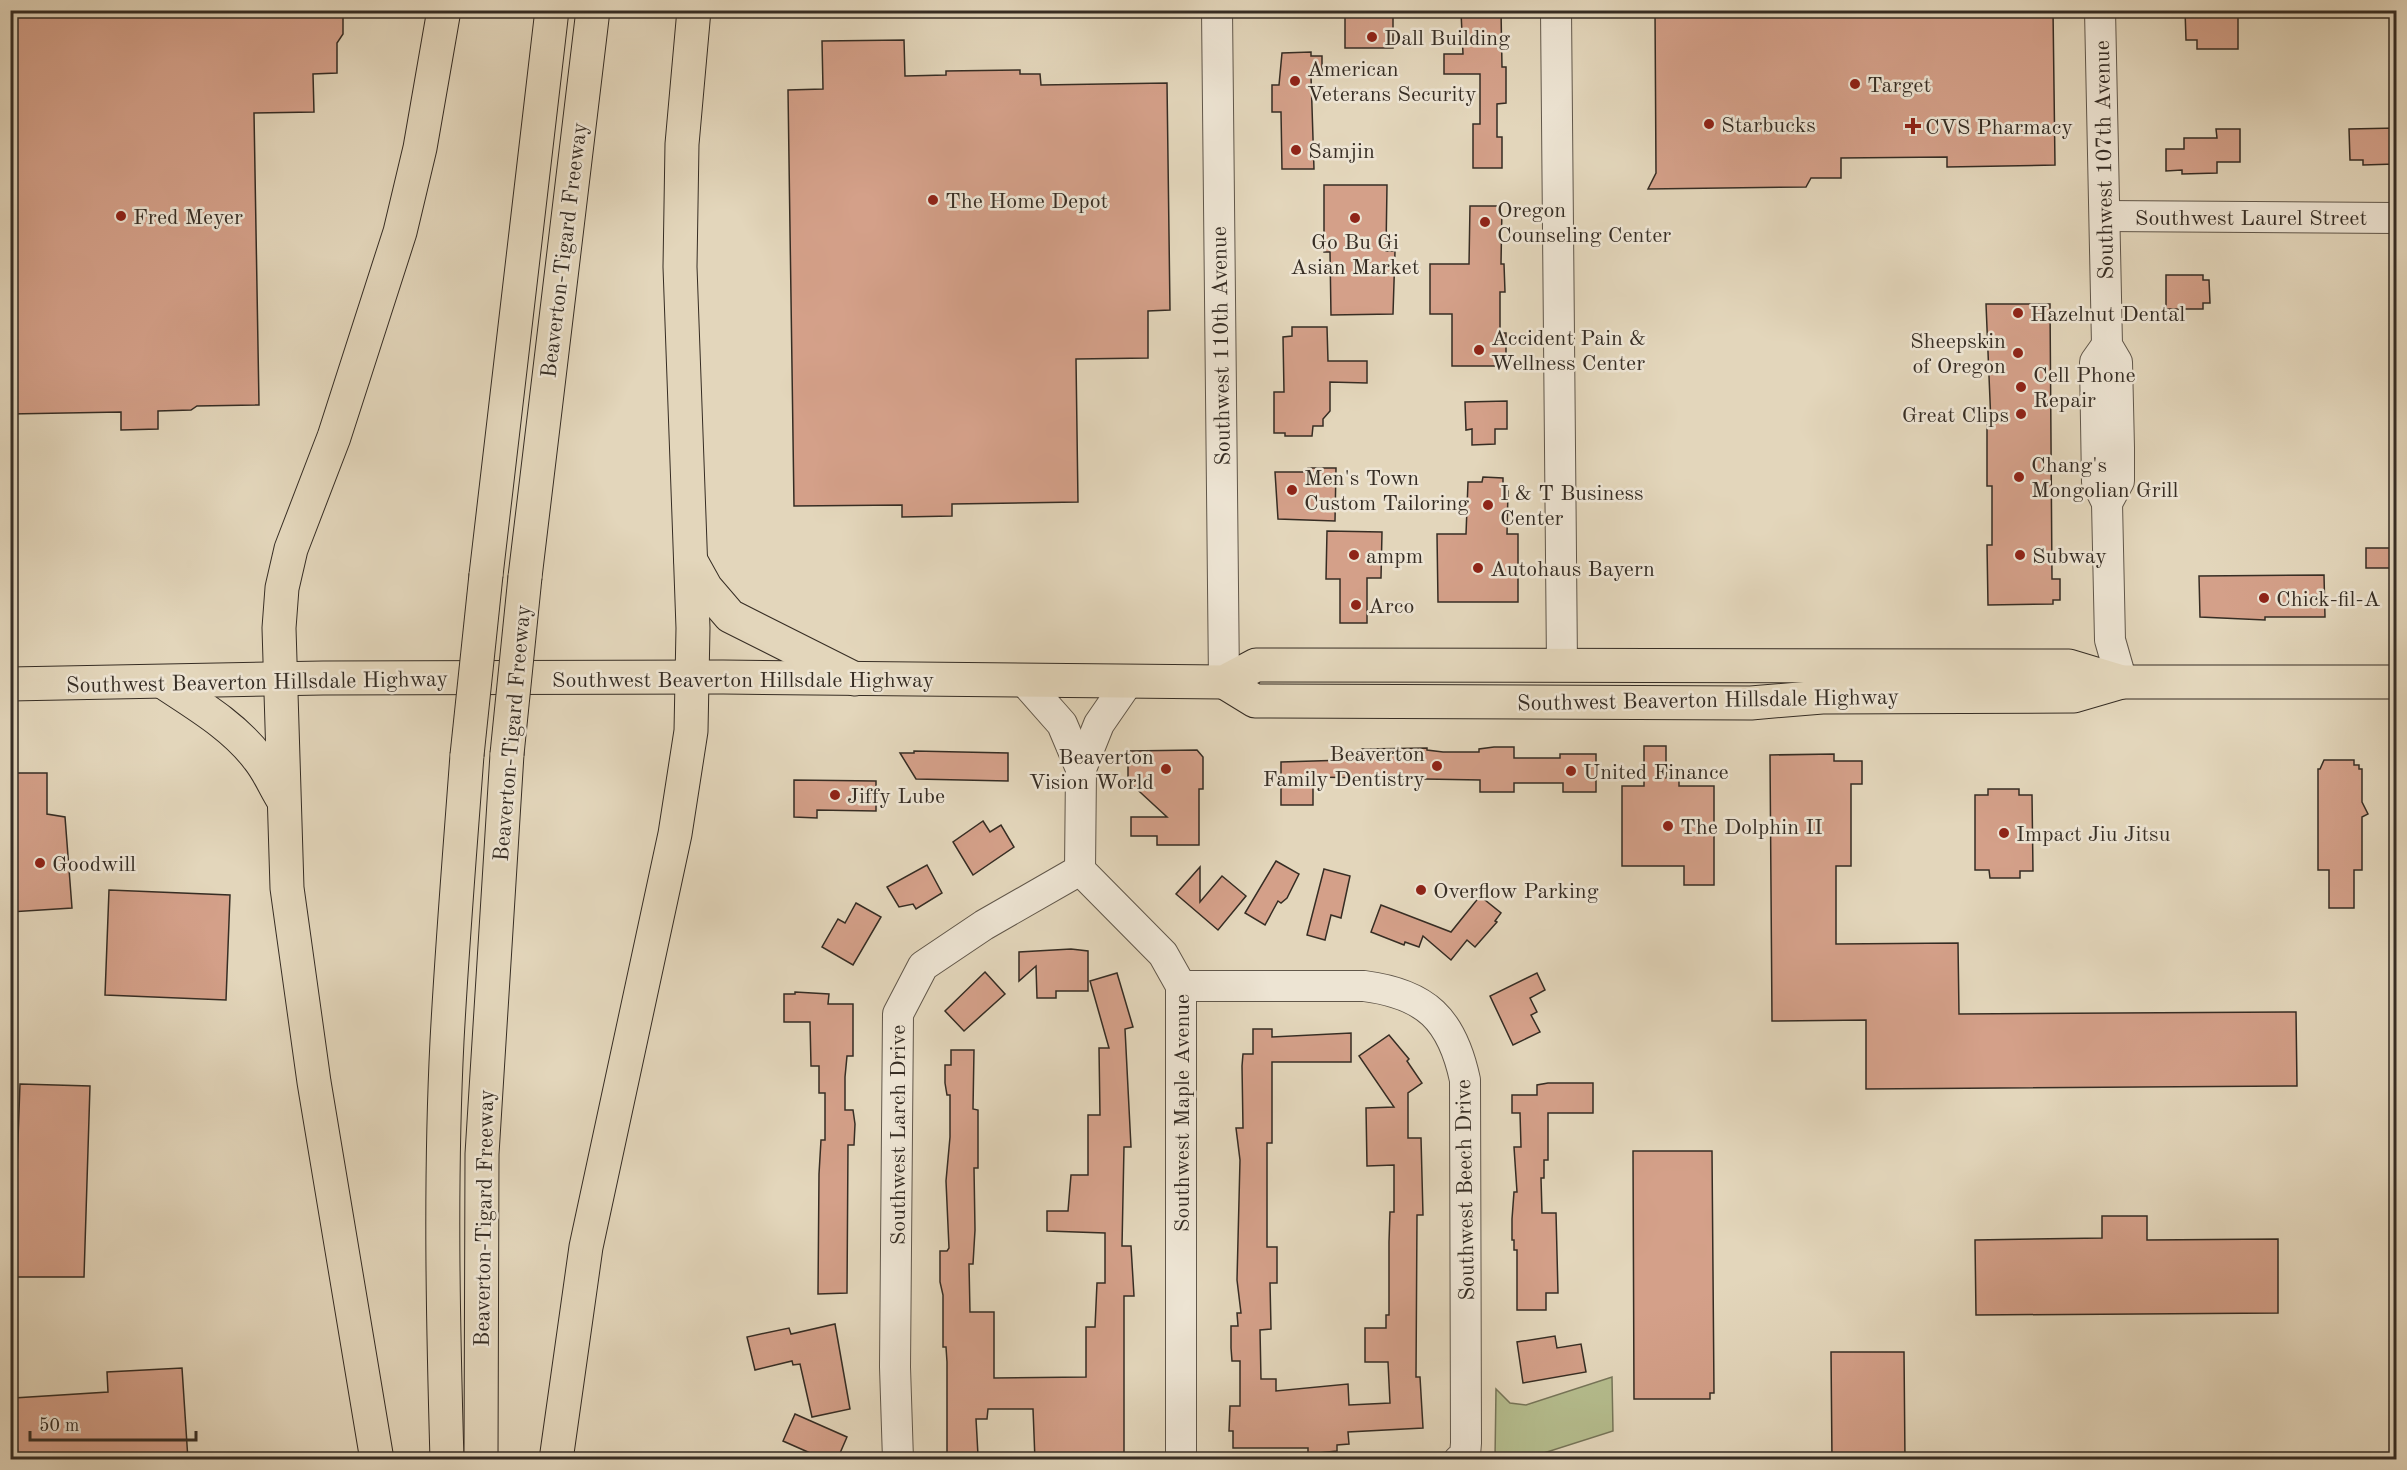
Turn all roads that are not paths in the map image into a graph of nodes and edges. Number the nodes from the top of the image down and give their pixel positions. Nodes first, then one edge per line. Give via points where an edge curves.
1 (444, 10) edge
2 (552, 10) edge
3 (592, 10) edge
4 (694, 10) edge
5 (1217, 10) edge
6 (1556, 10) edge
7 (2100, 10) edge
8 (2105, 216) junction
9 (2397, 218) edge
10 (689, 558) junction
11 (1562, 666) junction
12 (280, 678) junction
13 (693, 678) junction
14 (855, 679) junction
15 (1024, 681) junction
16 (163, 682) junction
17 (1128, 682) junction
18 (1224, 682) junction
19 (2122, 682) junction
20 (2397, 682) edge
21 (10, 684) edge
22 (1523, 702) junction
23 (1081, 769) junction
24 (283, 801) junction
25 (1080, 870) junction
26 (1181, 986) junction
27 (1462, 1457) edge
28 (377, 1460) edge
29 (447, 1460) edge
30 (481, 1460) edge
31 (556, 1460) edge
32 (898, 1460) edge
33 (1181, 1460) edge

1 - 12 main road via 423,137 400,232 334,437 291,549 282,588
2 - 29 main road, Beaverton-Tigard Freeway, bridge via 467,755 447,1032 442,1281
3 - 30 main road, Beaverton-Tigard Freeway, bridge via 507,754 482,1154
4 - 10 main road via 682,144 680,267
5 - 18 street, Southwest 110th Avenue
6 - 11 street
7 - 8 street, Southwest 107th Avenue
8 - 9 street, Southwest Laurel Street
8 - 19 street, Southwest 107th Avenue via 2107,339 2095,362 2097,482 2107,503 2110,640
10 - 13 main road
10 - 14 main road via 706,588 730,616
11 - 18 main road, Southwest Beaverton Hillsdale Highway via 1256,665
11 - 19 main road, Southwest Beaverton Hillsdale Highway via 2070,666
11 - 22 main road via 1557,677
12 - 13 main road, Southwest Beaverton Hillsdale Highway
12 - 16 main road, Southwest Beaverton Hillsdale Highway
12 - 24 main road
13 - 14 main road, Southwest Beaverton Hillsdale Highway
13 - 31 main road via 691,731 675,834 586,1246
14 - 15 main road, Southwest Beaverton Hillsdale Highway
15 - 17 main road, Southwest Beaverton Hillsdale Highway
15 - 23 street via 1062,724
16 - 21 main road, Southwest Beaverton Hillsdale Highway
16 - 24 main road via 249,746
17 - 18 main road, Southwest Beaverton Hillsdale Highway
17 - 23 street via 1099,724
18 - 22 main road, Southwest Beaverton Hillsdale Highway via 1255,701
19 - 20 main road, Southwest Beaverton Hillsdale Highway
19 - 22 main road, Southwest Beaverton Hillsdale Highway via 2074,696 1822,696 1751,703
23 - 25 street
24 - 28 main road via 287,888 297,966
25 - 26 street, Southwest Maple Avenue via 1163,954
25 - 32 street, Southwest Larch Drive via 984,925 923,966 898,1014
26 - 27 street, Southwest Beech Drive via 1390,989 1432,1011 1455,1041 1465,1080
26 - 33 street, Southwest Maple Avenue

